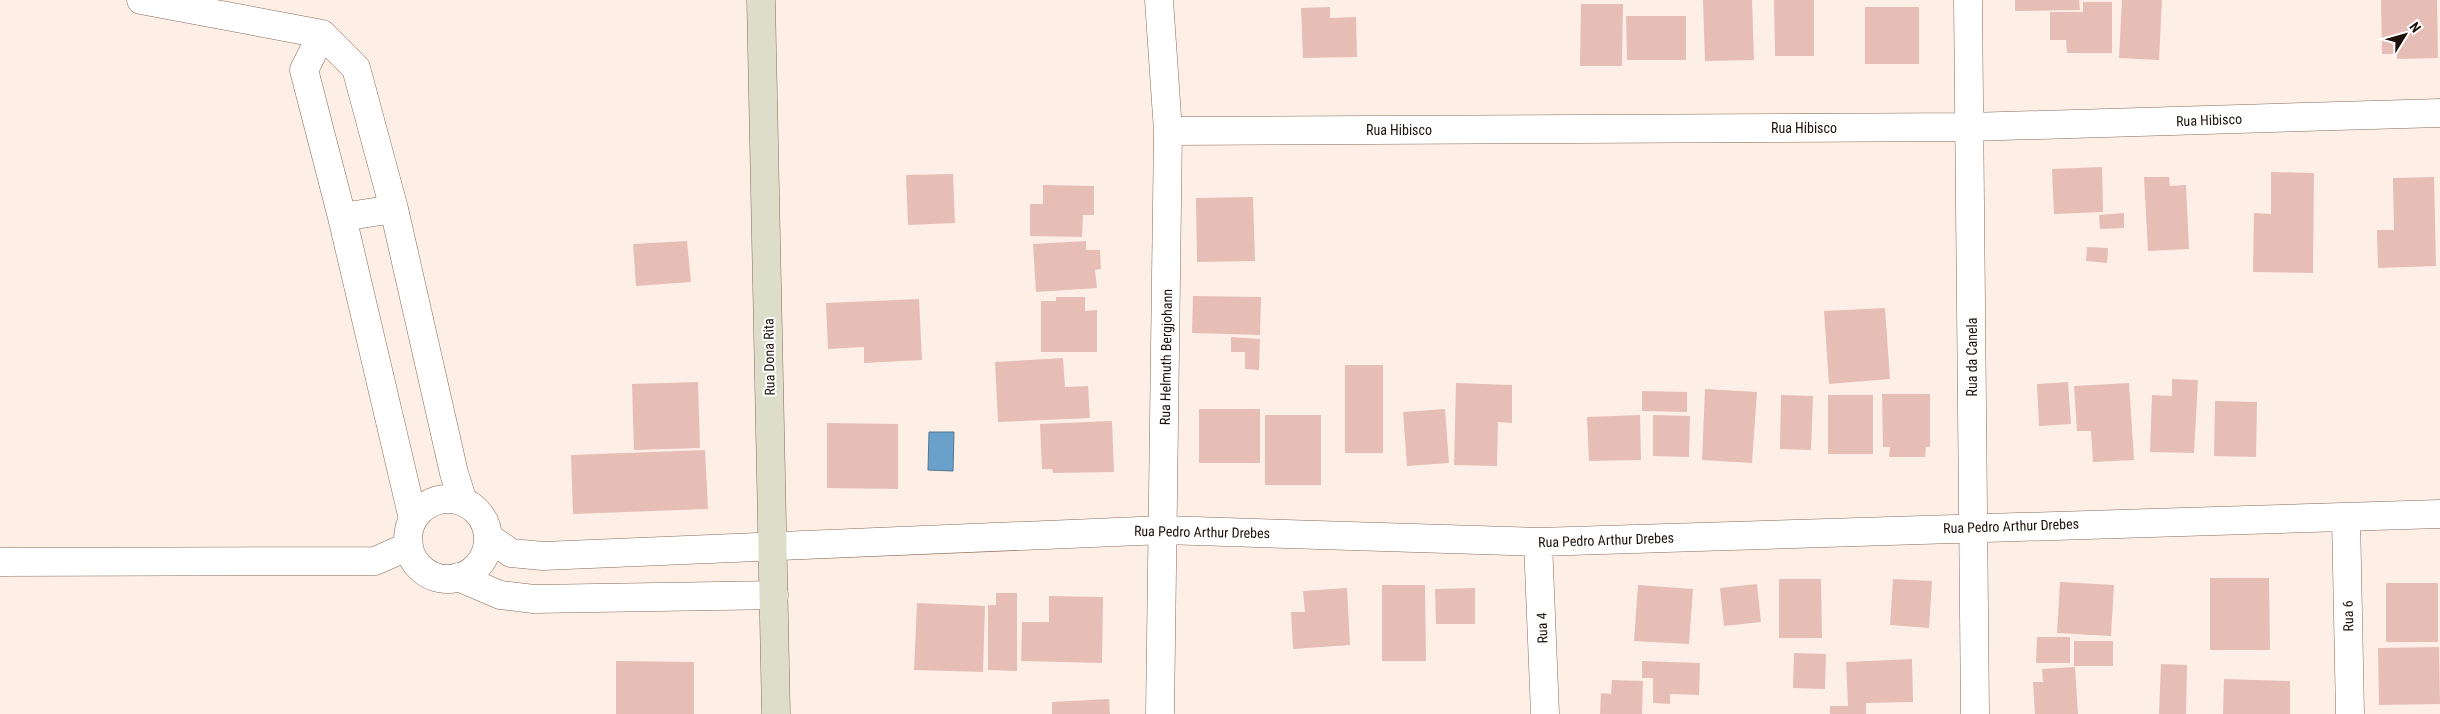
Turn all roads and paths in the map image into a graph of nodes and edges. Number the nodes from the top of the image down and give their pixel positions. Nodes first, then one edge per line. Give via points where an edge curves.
1 (141, 0) edge
2 (761, 0) edge
3 (1159, 0) edge
4 (1968, 0) edge
5 (322, 34) junction
6 (2440, 113) edge
7 (1970, 127) junction
8 (1168, 130) junction
9 (394, 209) junction
10 (342, 217) junction
11 (463, 502) junction
12 (2440, 514) edge
13 (2346, 517) junction
14 (413, 519) junction
15 (1973, 527) junction
16 (1164, 530) junction
17 (488, 537) junction
18 (1538, 542) junction
19 (409, 546) junction
20 (773, 547) junction
21 (0, 562) edge
22 (458, 577) junction
23 (774, 595) junction
24 (776, 714) edge
25 (1160, 714) edge
26 (1545, 714) edge
27 (1974, 714) edge
28 (2350, 714) edge

1 - 5 street
2 - 20 main road, Rua Dona Rita
3 - 8 street, Rua Helmuth Bergjohann
4 - 7 street, Rua da Canela
5 - 9 street via 356,68
5 - 10 street via 304,70
6 - 7 street, Rua Hibisco
7 - 8 street, Rua Hibisco
7 - 15 street, Rua da Canela
8 - 16 street, Rua Helmuth Bergjohann
9 - 10 street
9 - 11 street
10 - 14 street
11 - 14 street via 448,499 433,502
11 - 17 street via 476,510
12 - 13 street, Rua Pedro Arthur Drebes
13 - 15 street, Rua Pedro Arthur Drebes
13 - 28 street, Rua 6
14 - 19 street via 408,533
15 - 18 street, Rua Pedro Arthur Drebes
15 - 27 street, Rua da Canela
16 - 18 street, Rua Pedro Arthur Drebes
16 - 20 street, Rua Pedro Arthur Drebes
16 - 25 street, Rua Helmuth Bergjohann
17 - 20 street, Rua Pedro Arthur Drebes via 511,553 543,556
17 - 22 street via 486,552 478,565
18 - 26 street, Rua 4
19 - 21 street via 376,562
19 - 22 street via 414,560 423,570 440,577
20 - 23 main road, Rua Dona Rita
22 - 23 street via 500,595 534,599
23 - 24 main road, Rua Dona Rita

